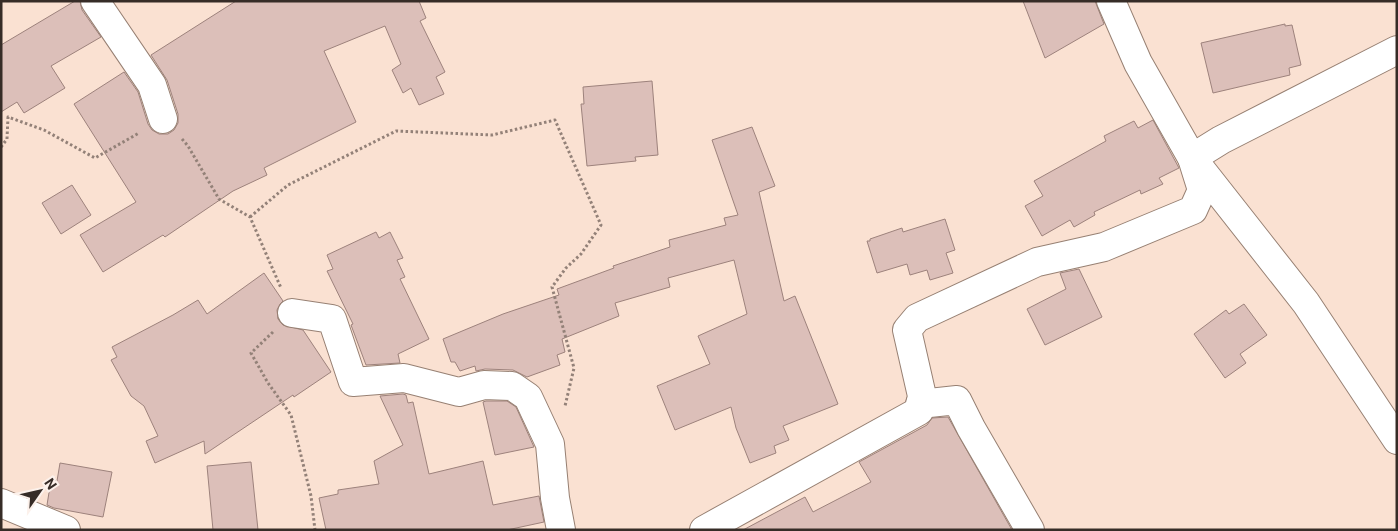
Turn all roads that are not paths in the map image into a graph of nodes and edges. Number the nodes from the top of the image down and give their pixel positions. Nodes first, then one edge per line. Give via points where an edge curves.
1 (95, 1) edge
2 (1111, 1) edge
3 (1397, 50) edge
4 (163, 118) road end
5 (1192, 158) junction
6 (292, 313) road end
7 (920, 404) junction
8 (1397, 440) edge
9 (1, 503) edge
10 (66, 530) edge
11 (561, 530) edge
12 (704, 530) edge
13 (1030, 530) edge

1 - 4 street via 152,85
2 - 5 street via 1138,63
3 - 5 street
5 - 7 street via 1202,190 1194,210 1104,247 1037,262 916,318 907,330 922,396
5 - 8 street via 1306,303
6 - 11 street via 332,319 353,382 404,378 458,392 484,385 512,386 528,397 550,444
7 - 12 street via 919,410
7 - 13 street via 957,400
9 - 10 street

